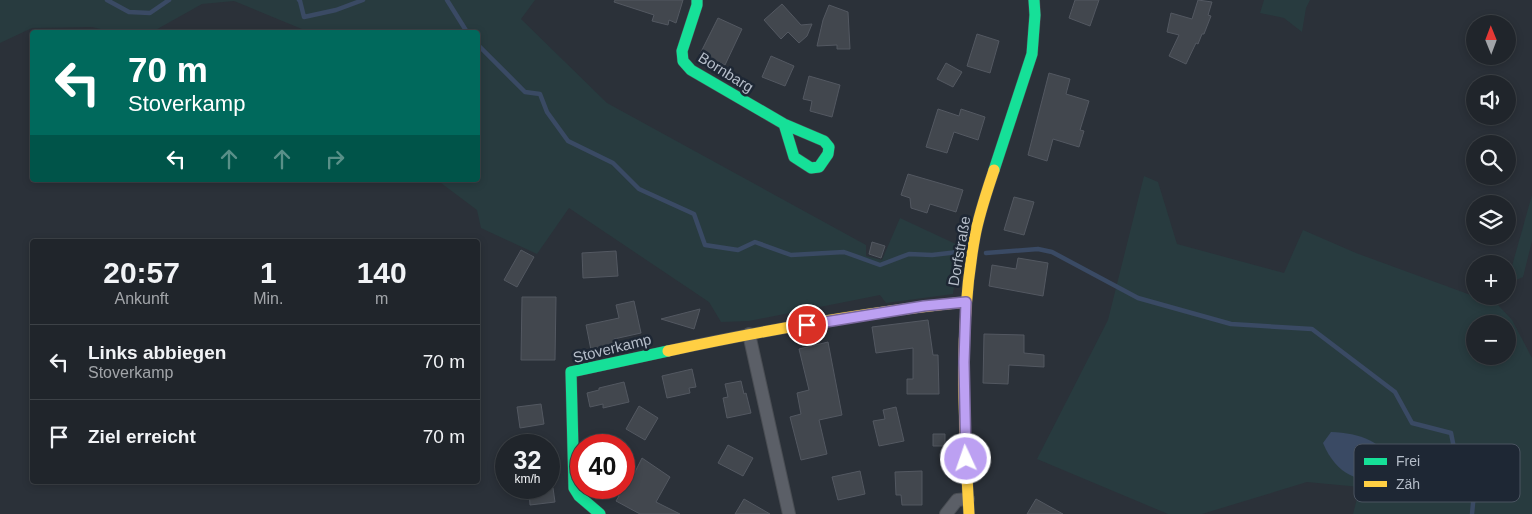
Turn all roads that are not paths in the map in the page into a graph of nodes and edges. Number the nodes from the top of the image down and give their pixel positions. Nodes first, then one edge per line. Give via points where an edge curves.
1 (698, 0) edge
2 (1034, 0) edge
3 (784, 124) dead end
4 (966, 302) junction
5 (749, 334) junction
6 (962, 500) junction
7 (600, 514) edge
8 (789, 514) edge
9 (946, 514) edge
10 (972, 514) edge

1 - 3 street, Bornbarg via 682,51 683,62 690,70
2 - 4 street, Dorfstraße via 1032,54 975,234
4 - 5 street, Stoverkamp
4 - 6 street, Dorfstraße
5 - 7 street, Stoverkamp via 571,372 574,488
5 - 8 street
6 - 9 street
6 - 10 street, Dorfstraße

